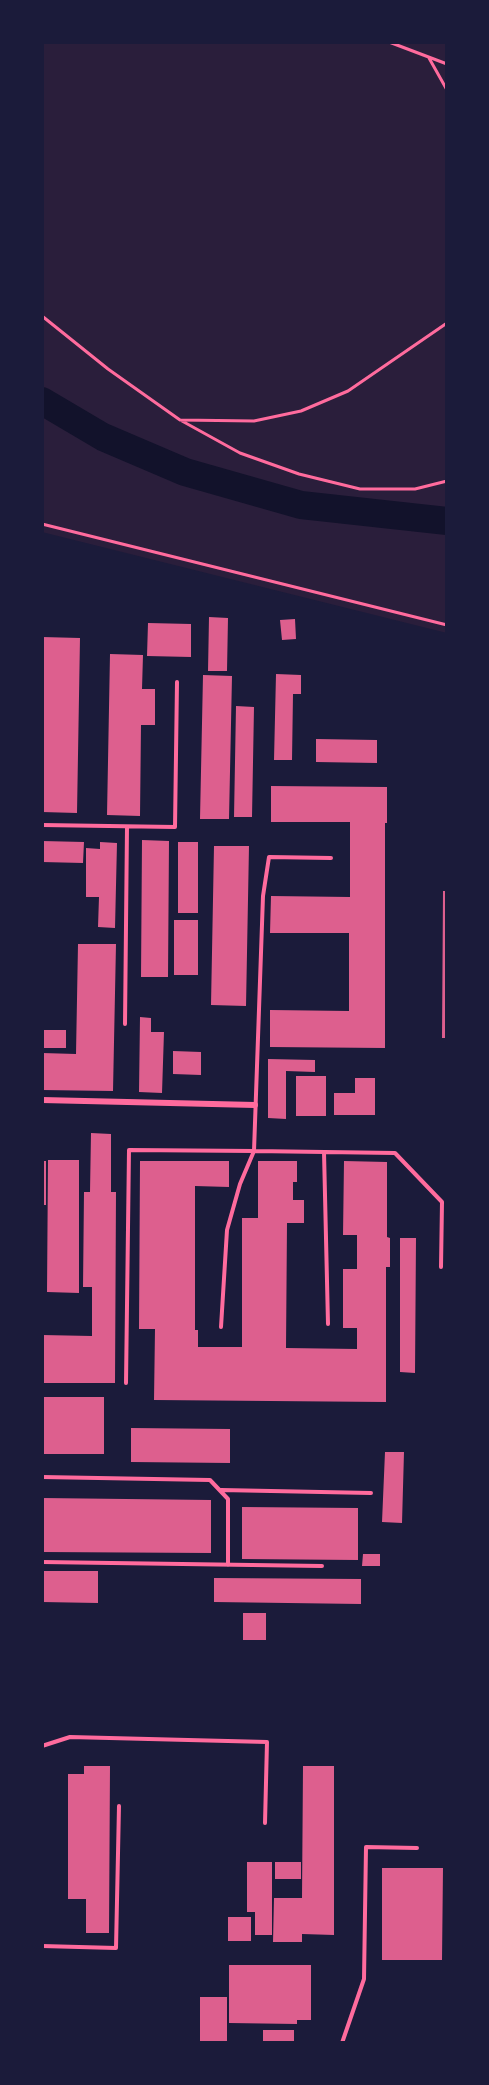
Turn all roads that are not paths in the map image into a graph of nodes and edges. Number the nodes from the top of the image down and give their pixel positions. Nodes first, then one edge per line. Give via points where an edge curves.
1 (177, 682) dead end
2 (42, 825) edge
3 (127, 827) junction
4 (331, 858) dead end
5 (124, 1024) dead end
6 (42, 1100) edge
7 (255, 1105) junction
8 (254, 1151) junction
9 (324, 1152) junction
10 (441, 1267) dead end
11 (328, 1324) dead end
12 (221, 1327) dead end
13 (126, 1383) dead end
14 (42, 1478) edge
15 (220, 1491) junction
16 (372, 1493) dead end
17 (42, 1562) edge
18 (228, 1565) junction
19 (321, 1566) dead end
20 (42, 1746) edge
21 (119, 1806) dead end
22 (265, 1823) dead end
23 (417, 1848) dead end
24 (42, 1946) edge
25 (342, 2043) edge

1 - 3 lane via 175,827
2 - 3 lane
3 - 5 lane
4 - 7 lane via 269,857 263,896
6 - 7 street
7 - 8 lane
8 - 9 lane
8 - 12 lane via 227,1230
8 - 13 lane via 129,1149
9 - 10 lane via 395,1153 442,1202
9 - 11 lane
14 - 15 lane via 210,1480
15 - 16 lane
15 - 18 lane via 228,1498
17 - 18 lane
18 - 19 lane
20 - 22 lane via 70,1737 267,1742
21 - 24 lane via 116,1948
23 - 25 lane via 366,1848 364,1979

